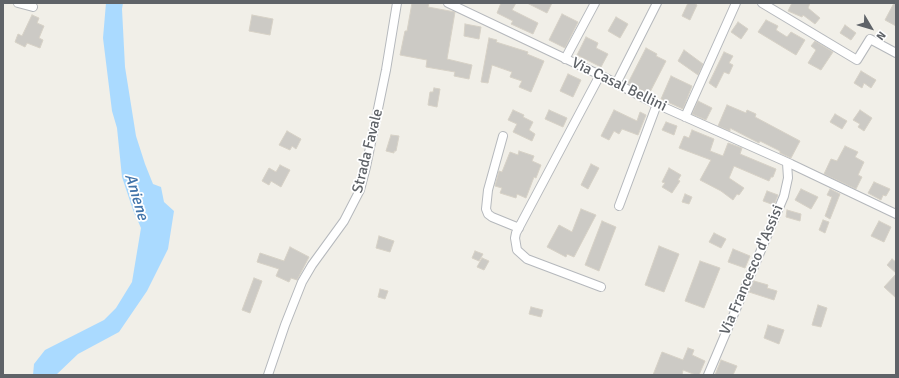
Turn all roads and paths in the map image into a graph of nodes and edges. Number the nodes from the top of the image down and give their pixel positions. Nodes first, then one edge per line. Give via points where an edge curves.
1 (18, 3) edge
2 (397, 3) edge
3 (448, 3) edge
4 (596, 3) edge
5 (657, 3) edge
6 (736, 3) edge
7 (762, 3) edge
8 (33, 7) dead end
9 (896, 53) edge
10 (565, 59) junction
11 (600, 75) junction
12 (616, 84) junction
13 (657, 104) junction
14 (685, 117) junction
15 (503, 136) dead end
16 (789, 164) junction
17 (619, 206) dead end
18 (896, 214) edge
19 (519, 228) junction
20 (601, 287) dead end
21 (268, 375) edge
22 (708, 375) edge

1 - 8 street
2 - 21 street, Strada Favale via 386,70 360,190 344,221 302,282
3 - 10 street, Via Casal Bellini
4 - 10 street
5 - 12 street
6 - 14 street
7 - 9 street via 857,60 870,39
10 - 11 street, Via Casal Bellini
11 - 12 street, Via Casal Bellini
11 - 19 street
12 - 13 street, Via Casal Bellini
13 - 14 street, Via Casal Bellini
13 - 17 street
14 - 16 street, Via Casal Bellini
15 - 19 street via 488,190 486,210 492,217
16 - 18 street, Via Casal Bellini
16 - 22 street, Via Francesco d'Assisi via 784,196
19 - 20 street via 515,241 517,250 524,257

